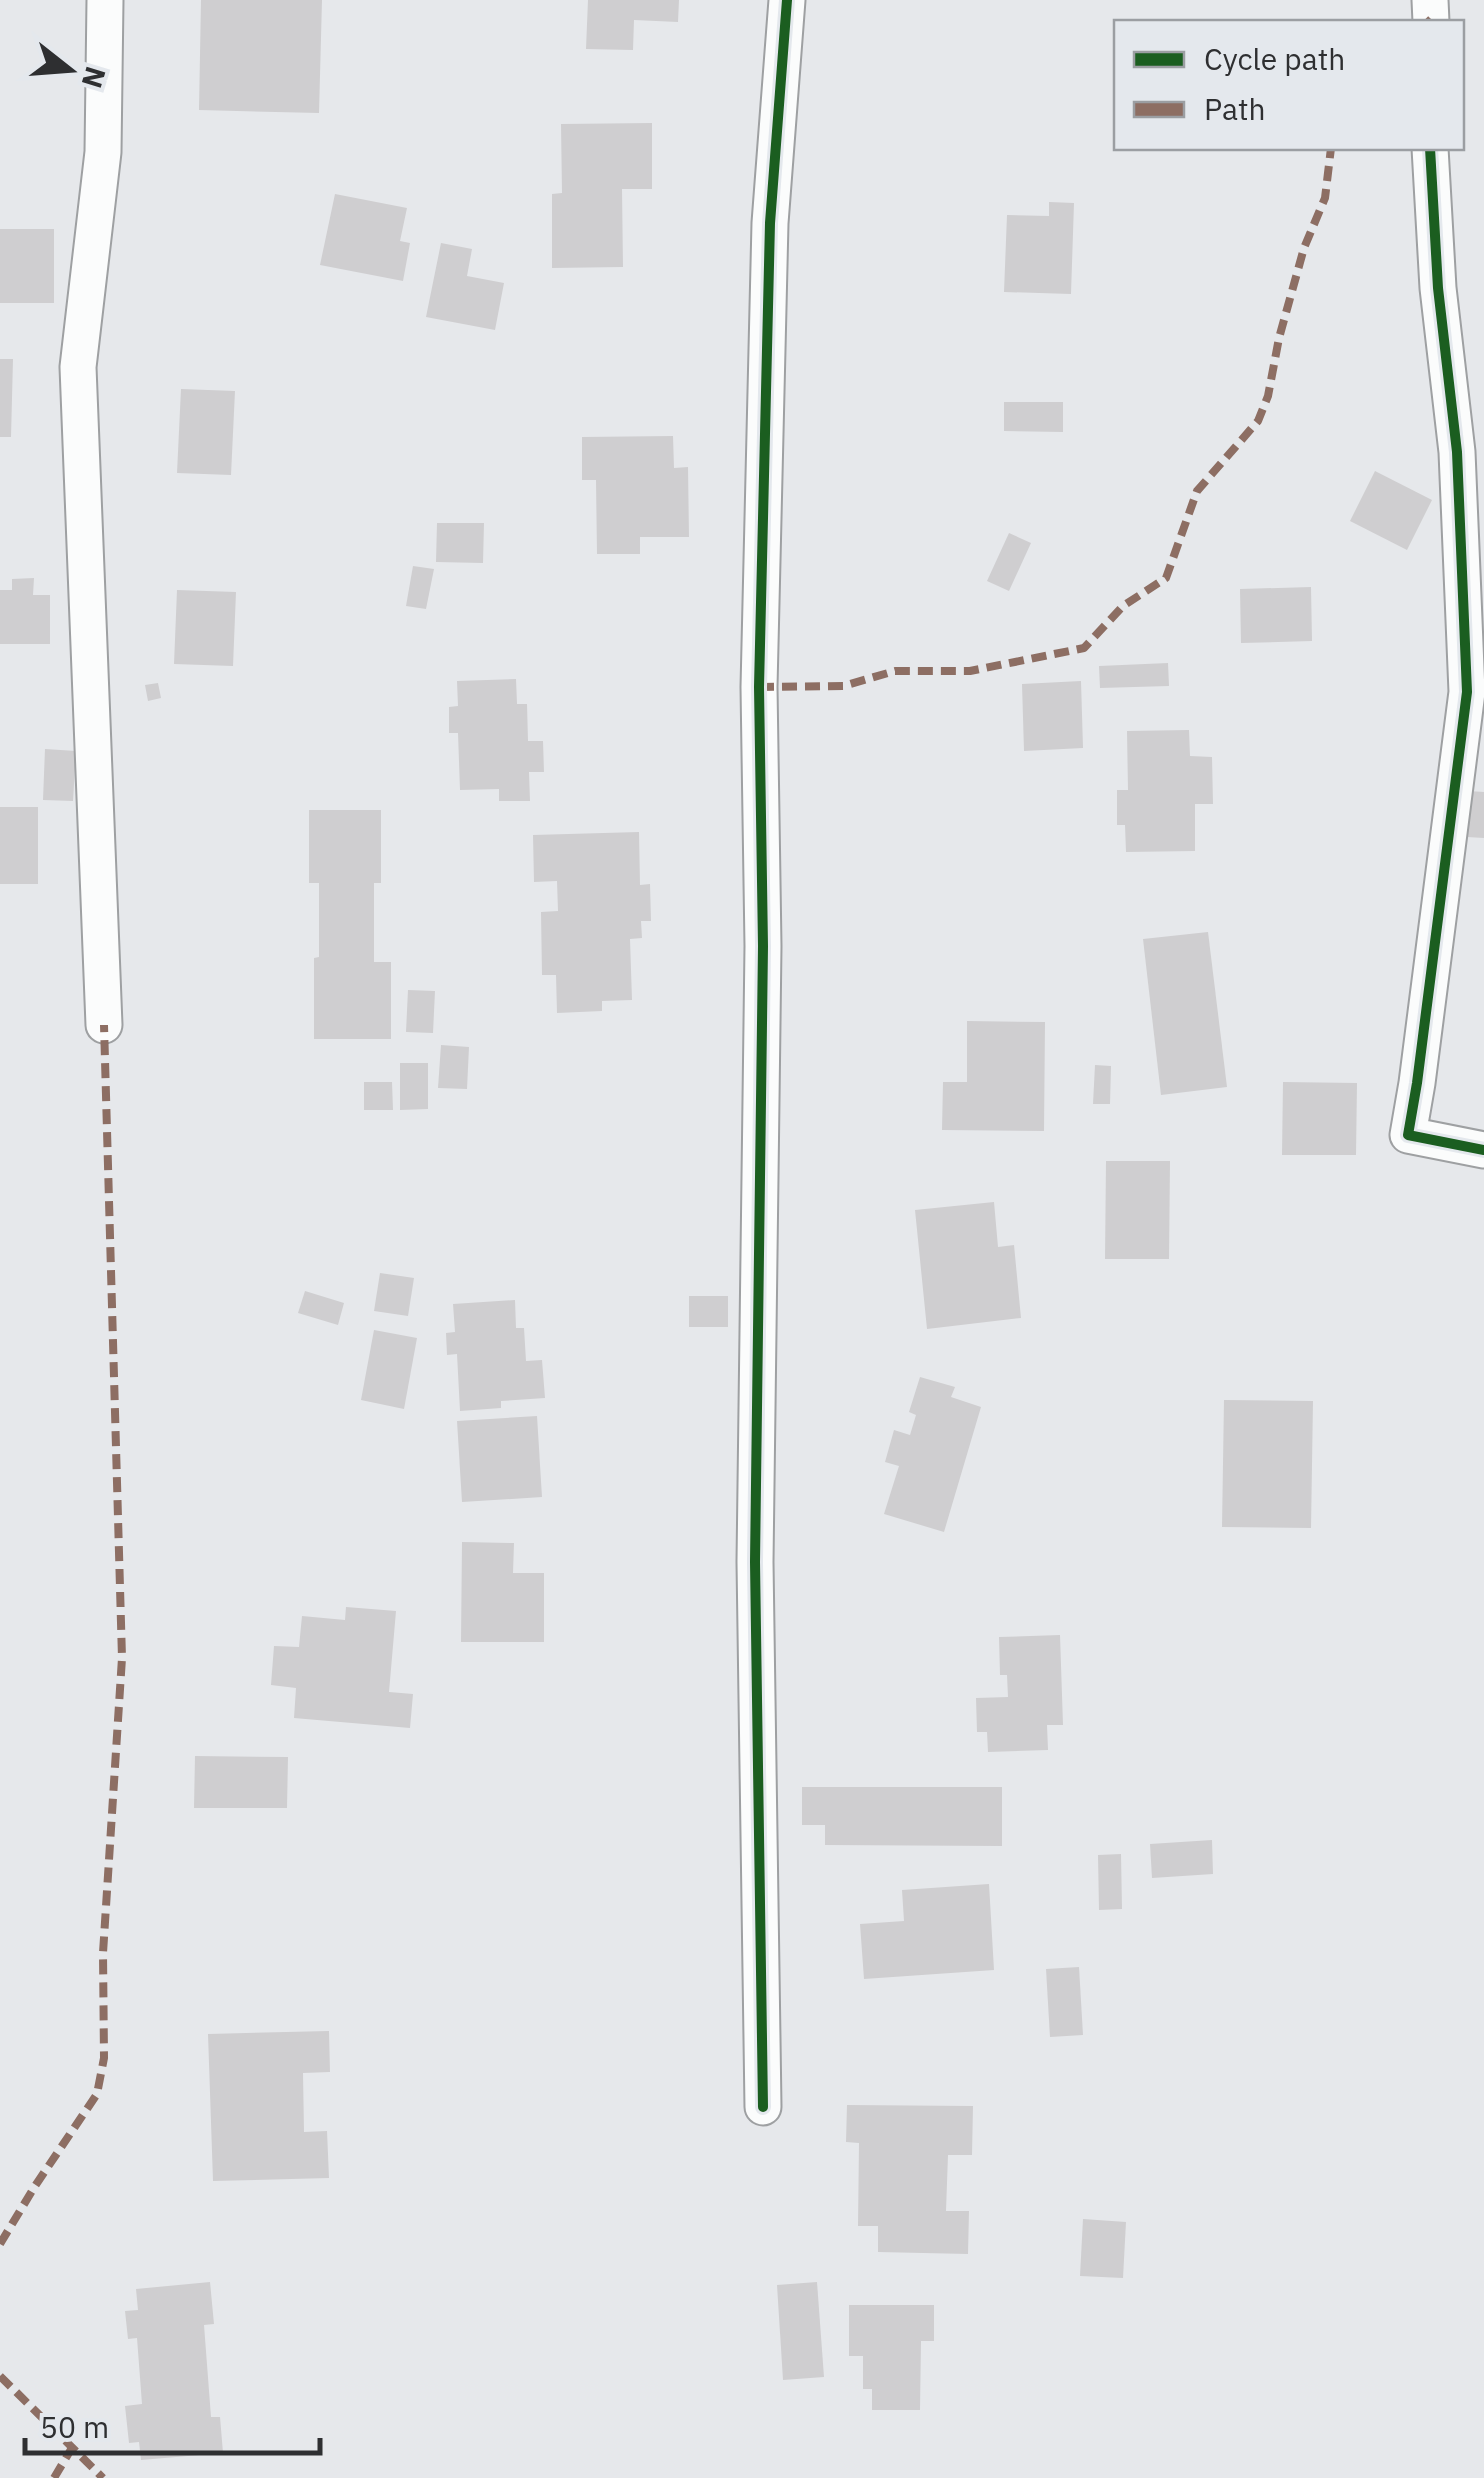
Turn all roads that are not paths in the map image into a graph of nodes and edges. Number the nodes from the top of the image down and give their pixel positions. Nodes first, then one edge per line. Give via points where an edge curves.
1 (105, 0) edge
2 (787, 0) edge
3 (1430, 150) edge
4 (104, 1024) dead end
5 (1484, 1150) edge
6 (763, 2108) dead end

1 - 4 street via 102,152 78,367
2 - 6 street via 770,223 759,687 763,946 755,1562
3 - 5 street via 1456,452 1467,692 1408,1135

